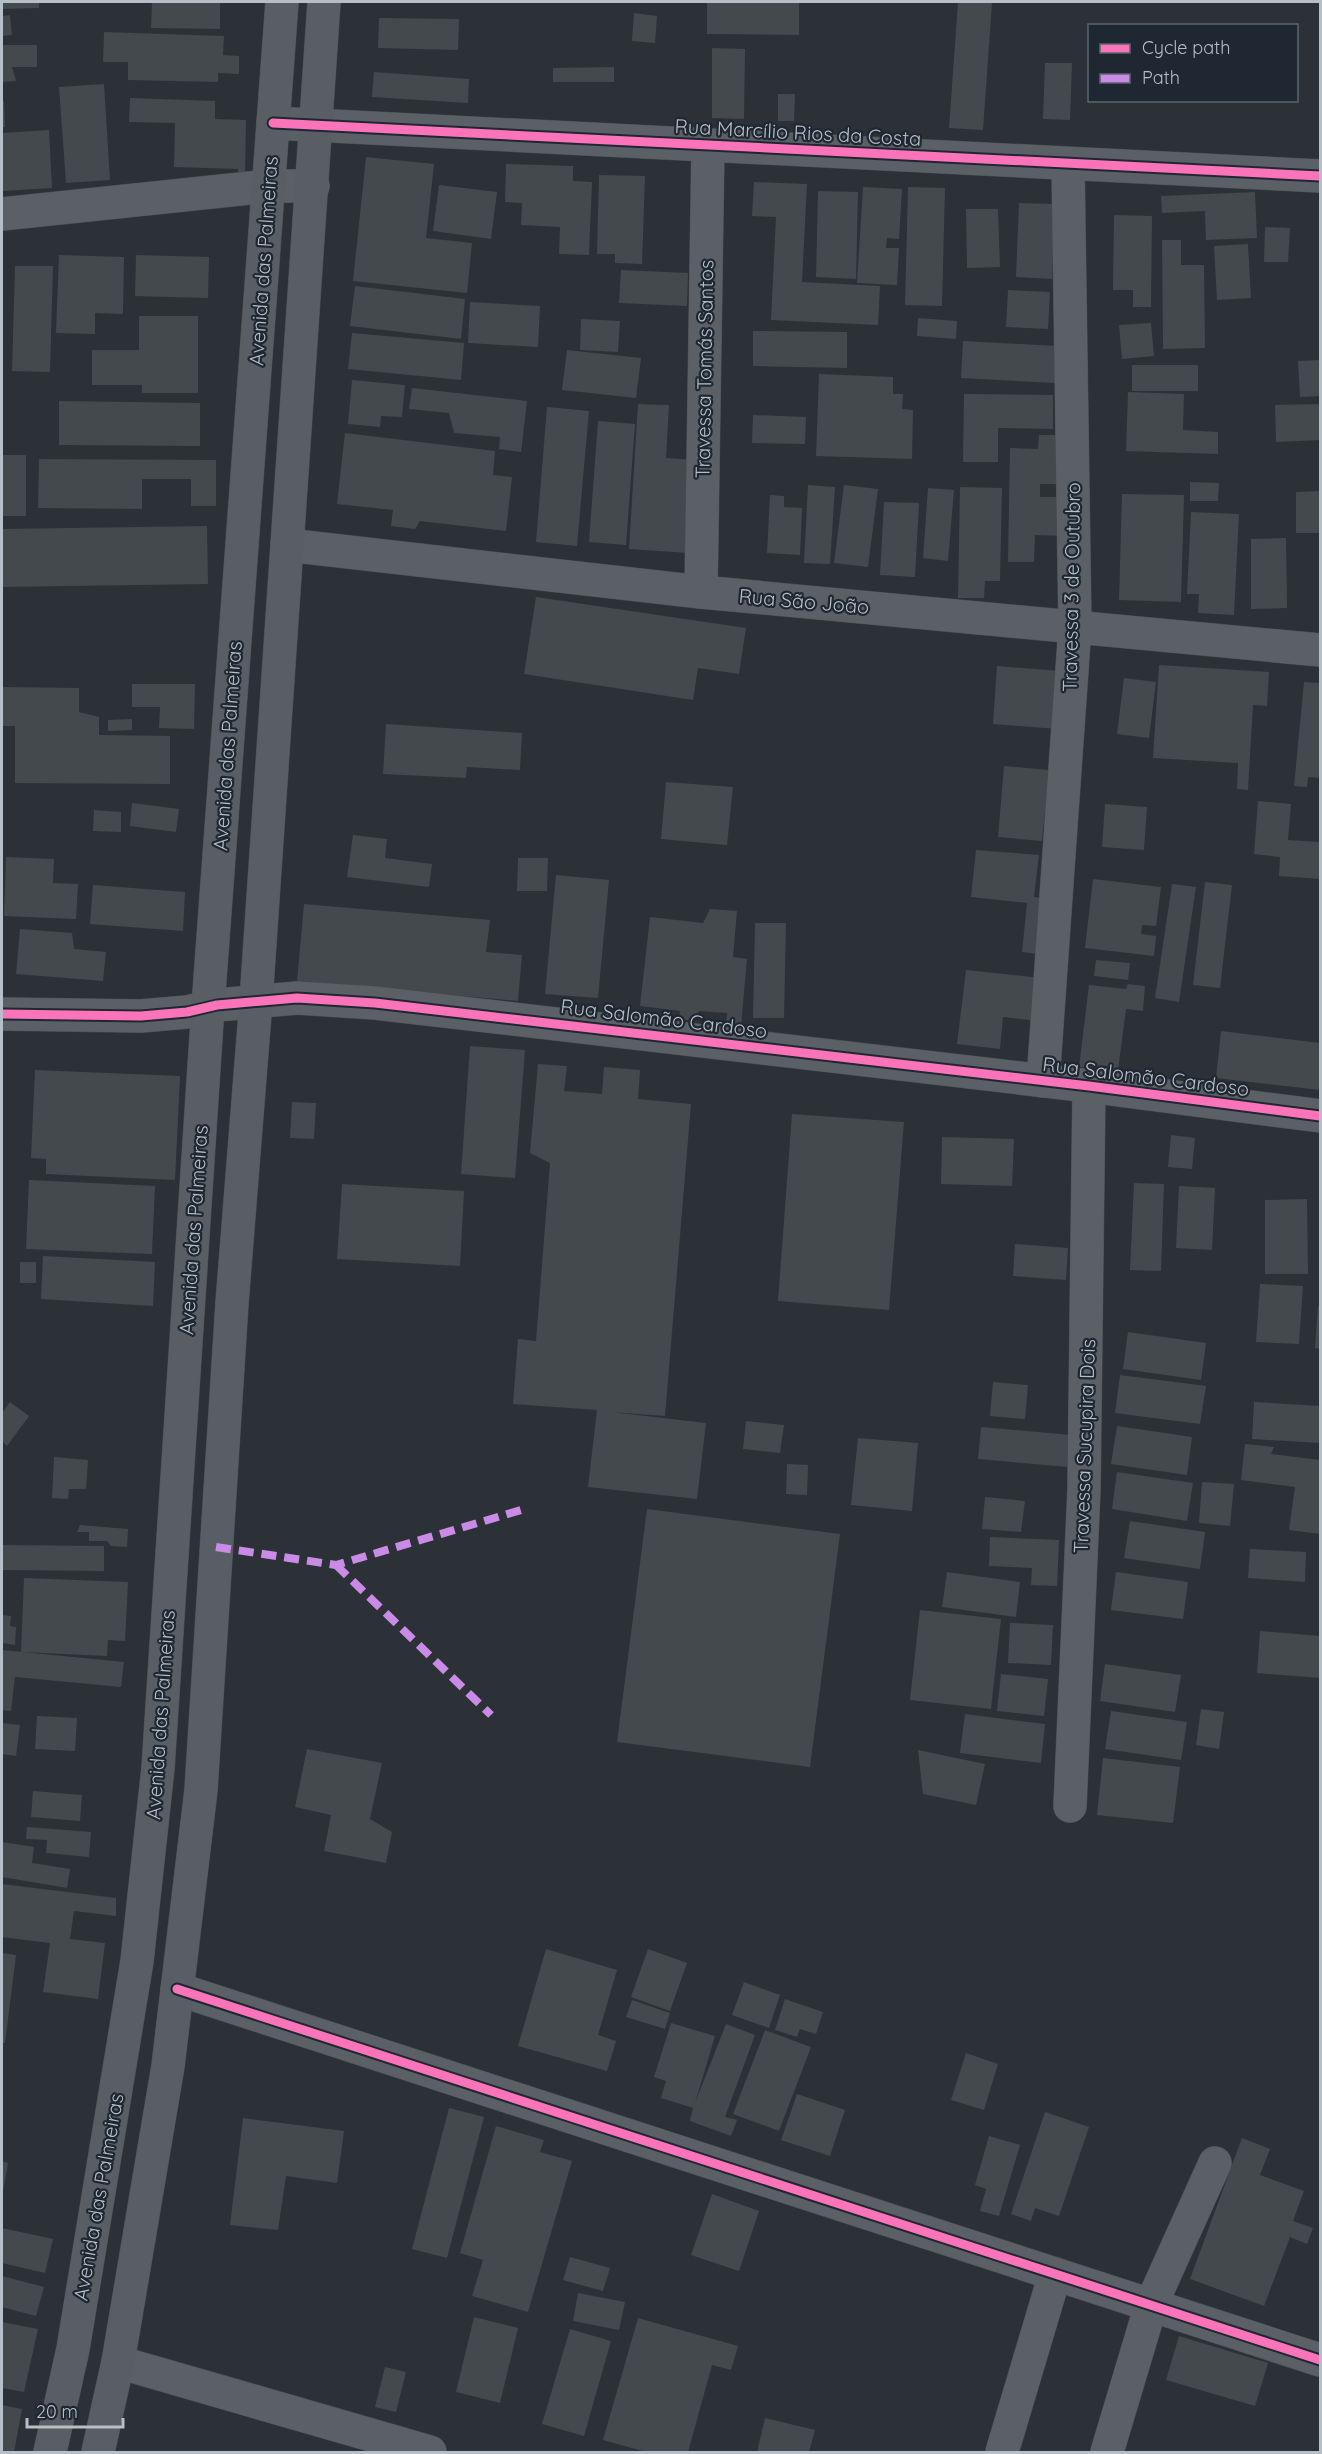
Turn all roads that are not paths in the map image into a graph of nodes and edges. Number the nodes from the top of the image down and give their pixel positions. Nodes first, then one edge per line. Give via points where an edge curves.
1 (282, 2) edge
2 (324, 2) edge
3 (273, 123) junction
4 (315, 127) junction
5 (708, 145) junction
6 (1068, 164) junction
7 (1320, 176) edge
8 (269, 186) junction
9 (313, 186) junction
10 (2, 214) edge
11 (288, 545) junction
12 (701, 592) junction
13 (1075, 627) junction
14 (1320, 650) edge
15 (256, 1000) junction
16 (208, 1006) junction
17 (2, 1014) edge
18 (1043, 1081) junction
19 (1089, 1086) junction
20 (1320, 1116) edge
21 (1070, 1806) dead end
22 (177, 1989) junction
23 (1215, 2163) dead end
24 (1055, 2274) junction
25 (1151, 2305) junction
26 (1320, 2360) edge
27 (117, 2362) junction
28 (50, 2452) edge
29 (98, 2452) edge
30 (430, 2452) edge
31 (1002, 2452) edge
32 (1107, 2452) edge

1 - 3 main road, Avenida das Palmeiras
2 - 4 main road
3 - 4 street, Rua Marcílio Rios da Costa
3 - 8 main road, Avenida das Palmeiras
4 - 5 street, Rua Marcílio Rios da Costa
4 - 9 main road
5 - 6 street, Rua Marcílio Rios da Costa
5 - 12 street, Travessa Tomás Santos
6 - 7 street, Rua Marcílio Rios da Costa
6 - 13 street, Travessa 3 de Outubro
8 - 9 street
8 - 10 street
8 - 16 main road, Avenida das Palmeiras
9 - 11 main road
11 - 12 street, Rua São João
11 - 15 main road
12 - 13 street, Rua São João
13 - 14 street, Rua São João
13 - 18 street, Travessa 3 de Outubro
15 - 16 street, Rua Salomão Cardoso
15 - 18 street, Rua Salomão Cardoso via 297,998 375,1003
15 - 22 main road via 201,1790
16 - 17 street, Rua Salomão Cardoso via 141,1016
16 - 28 main road, Avenida das Palmeiras via 158,1768 140,1938 73,2349
18 - 19 street, Rua Salomão Cardoso
19 - 20 street, Rua Salomão Cardoso
19 - 21 street, Travessa Sucupira Dois via 1084,1489
22 - 24 street
22 - 27 main road via 168,2066
23 - 25 street
24 - 25 street
24 - 31 street
25 - 26 street
25 - 32 street
27 - 29 main road
27 - 30 street

